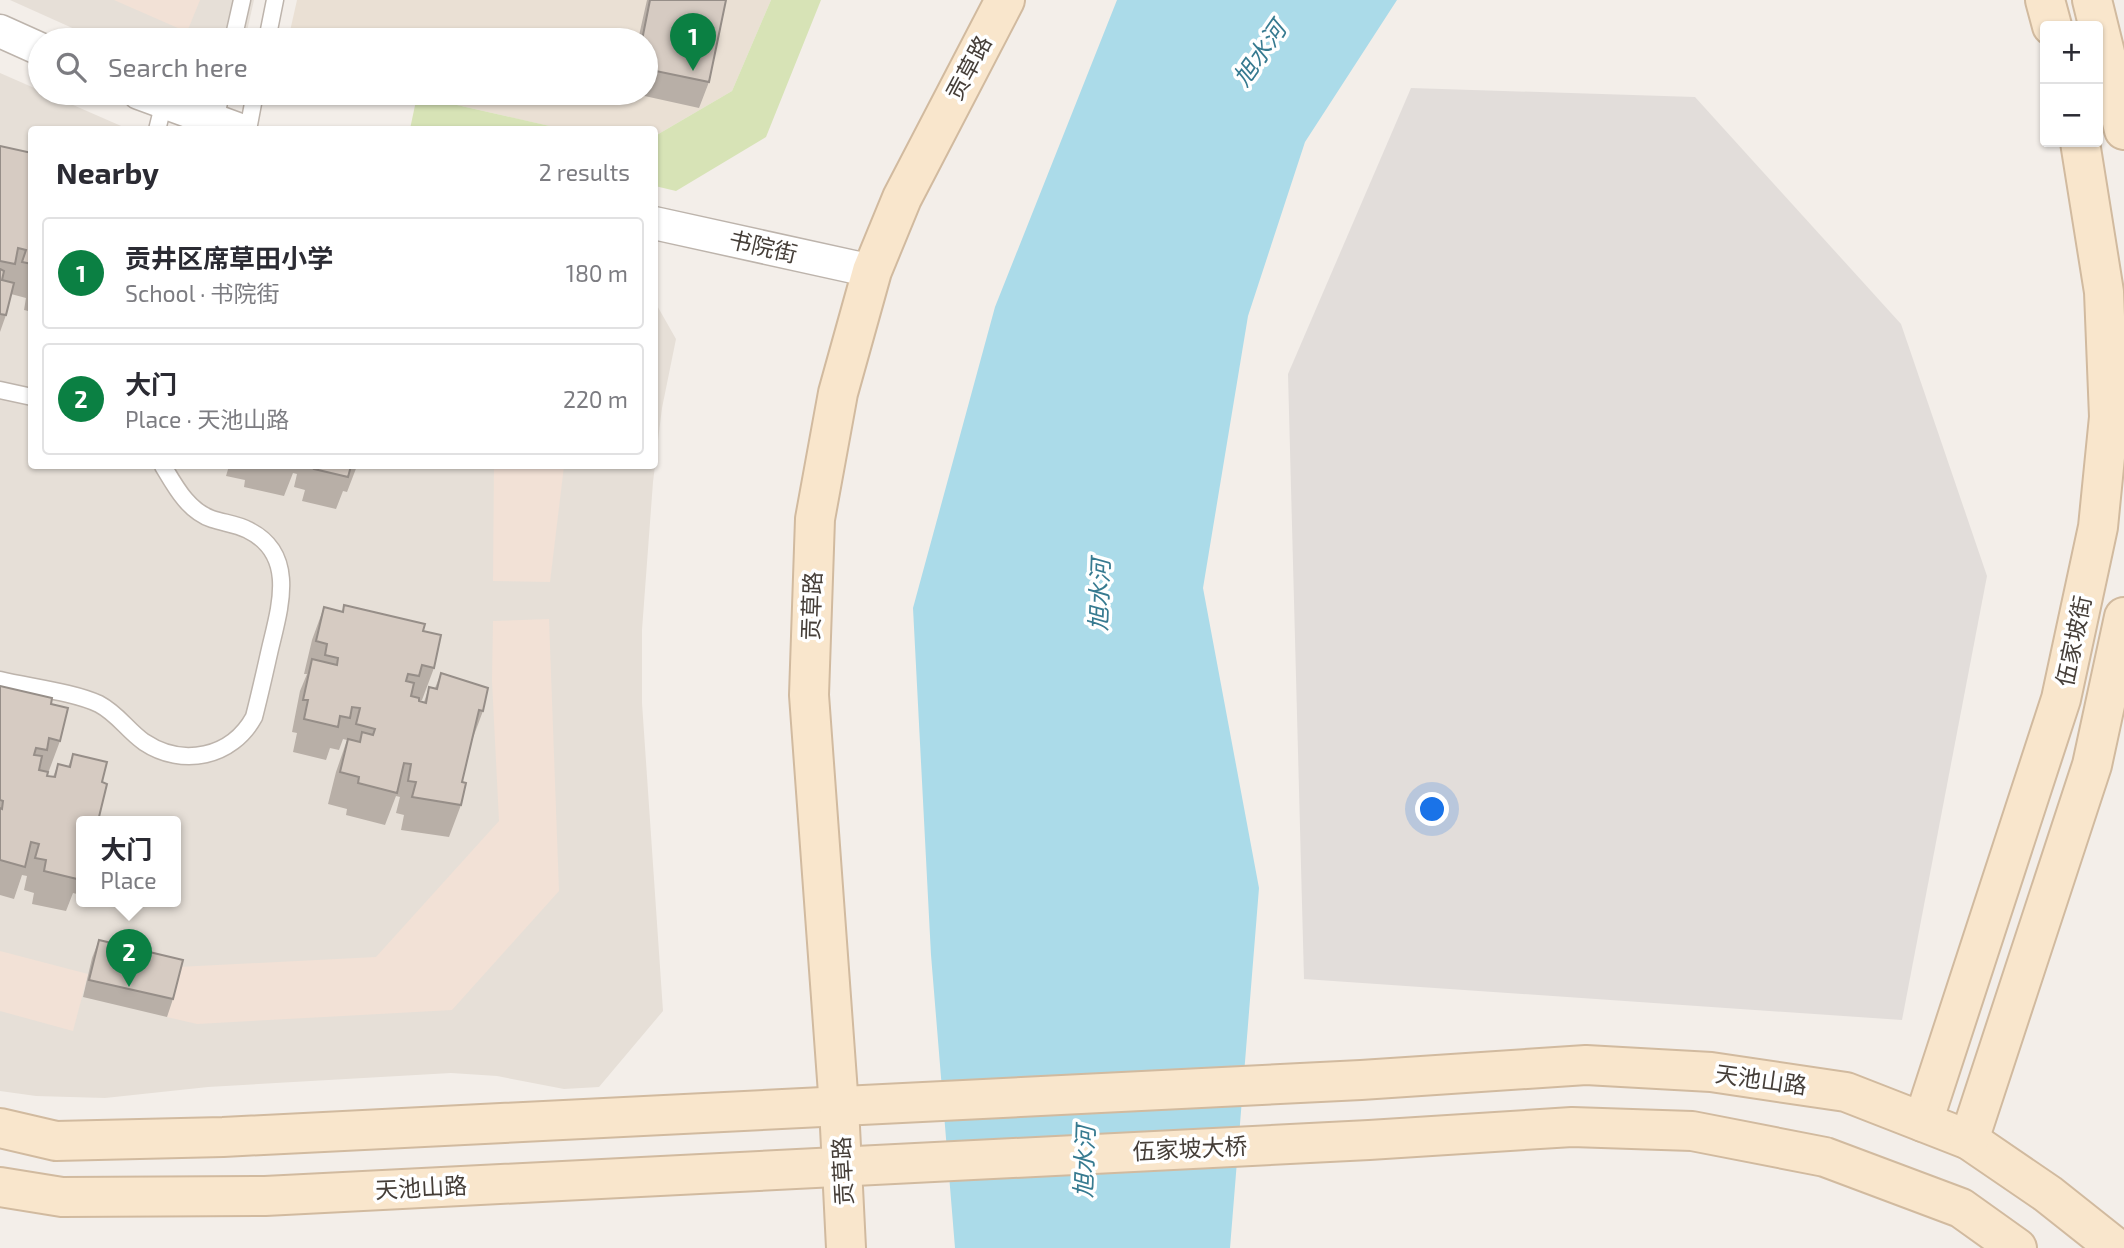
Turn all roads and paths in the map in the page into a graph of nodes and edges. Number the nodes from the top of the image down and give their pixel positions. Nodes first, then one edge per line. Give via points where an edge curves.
1 (242, 0) edge
2 (275, 0) edge
3 (1005, 0) edge
4 (2046, 0) edge
5 (2092, 0) edge
6 (2051, 21) edge
7 (236, 28) edge
8 (269, 28) edge
9 (0, 31) edge
10 (28, 44) edge
11 (253, 105) edge
12 (153, 108) edge
13 (226, 114) edge
14 (249, 126) edge
15 (2124, 130) edge
16 (2081, 147) edge
17 (658, 224) edge
18 (872, 271) junction
19 (0, 390) edge
20 (28, 396) edge
21 (165, 469) edge
22 (2124, 617) edge
23 (0, 680) edge
24 (839, 1107) junction
25 (1923, 1122) junction
26 (0, 1128) edge
27 (1969, 1140) junction
28 (843, 1166) junction
29 (0, 1187) edge
30 (846, 1248) edge
31 (2017, 1248) edge
32 (2116, 1248) edge

1 - 7 lane
2 - 8 lane
3 - 18 main road, 贡草路 via 902,198
4 - 6 main road
5 - 15 main road
9 - 10 street
11 - 14 lane
12 - 13 street
16 - 25 main road, 伍家坡街 via 2104,292 2109,417 2098,527 2062,699
17 - 18 street, 书院街
18 - 24 main road, 贡草路 via 836,405 815,519 809,695
19 - 20 lane
21 - 23 lane via 195,510 250,531 267,544 281,571 283,597 248,728 216,753 186,755 145,742 118,715 96,703
22 - 27 main road, 伍家坡街 via 2092,765
24 - 25 main road, 天池山路 via 1586,1065 1711,1072 1846,1092
24 - 26 main road via 223,1137 56,1141
24 - 28 main road, 贡草路
25 - 27 main road, 天池山路
27 - 32 main road, 天池山路
28 - 29 main road, 天池山路 via 265,1196 62,1197
28 - 30 main road, 贡草路
28 - 31 main road, 伍家坡大桥 via 1572,1127 1692,1131 1825,1157 1961,1208

